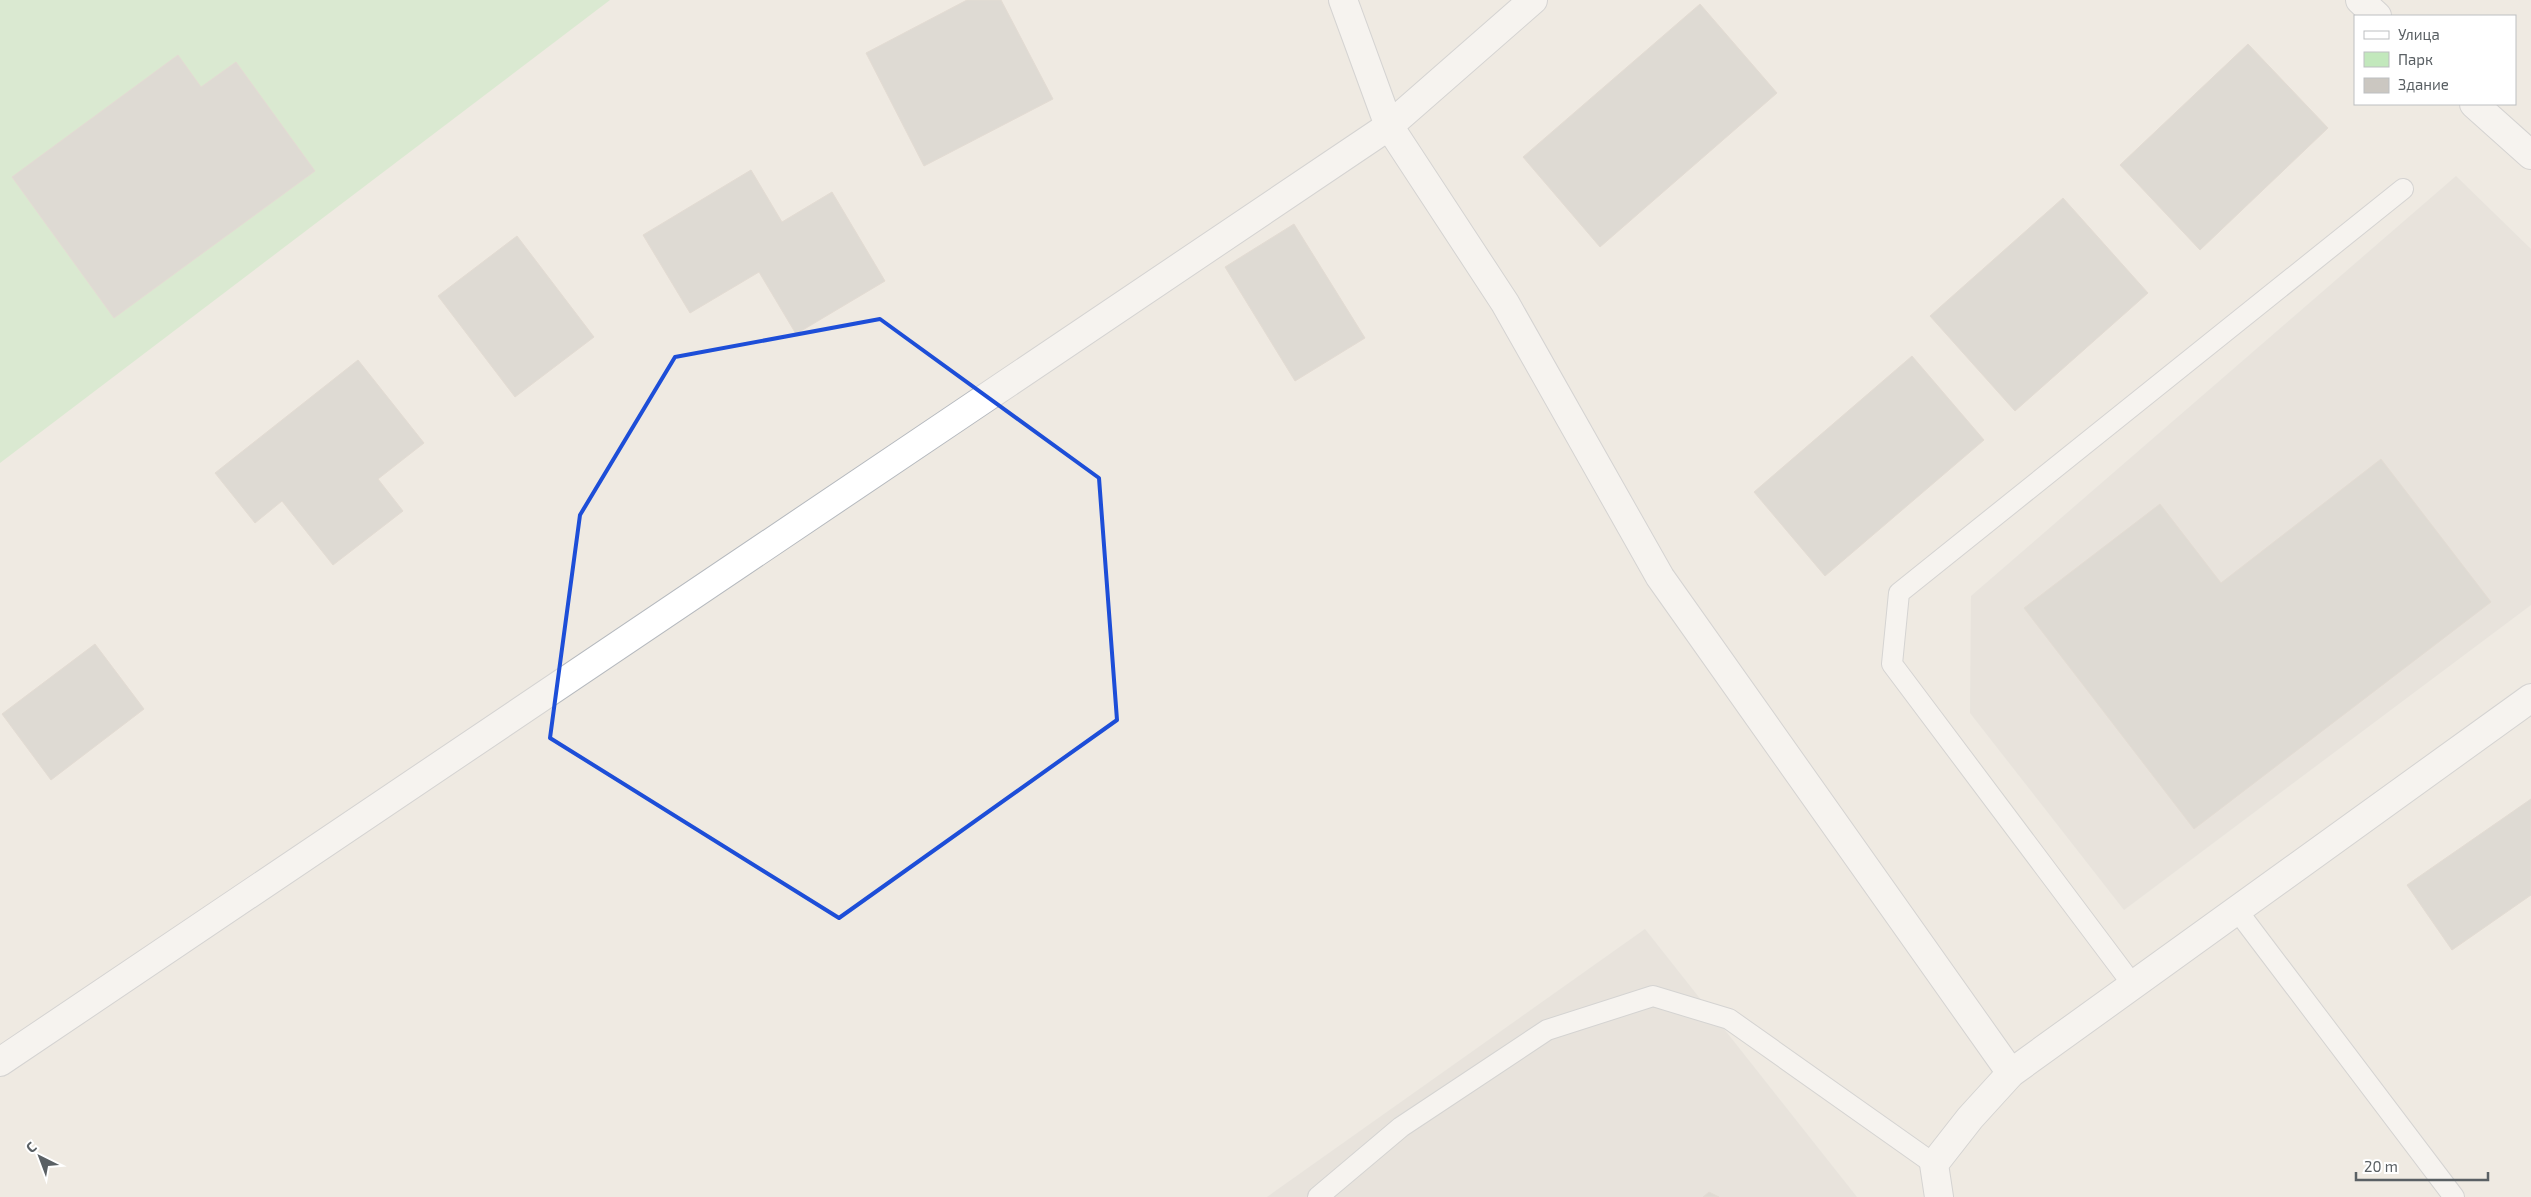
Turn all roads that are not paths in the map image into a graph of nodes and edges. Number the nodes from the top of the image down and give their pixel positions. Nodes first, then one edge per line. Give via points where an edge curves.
1 (1343, 0) edge
2 (1534, 0) edge
3 (2360, 0) edge
4 (2377, 15) edge
5 (2475, 105) edge
6 (1389, 126) junction
7 (2531, 155) edge
8 (2403, 189) dead end
9 (2531, 698) edge
10 (2236, 910) junction
11 (2133, 985) junction
12 (0, 1062) edge
13 (2011, 1073) junction
14 (1934, 1164) junction
15 (1318, 1197) edge
16 (1939, 1197) edge
17 (2454, 1197) edge

1 - 6 street
2 - 6 street
3 - 4 street
5 - 7 street
6 - 12 street
6 - 13 street via 1505,303 1660,577
8 - 11 lane via 1899,593 1892,664
9 - 10 street
10 - 11 street
10 - 17 lane
11 - 13 street
13 - 14 street
14 - 15 lane via 1728,1019 1653,996 1547,1030 1401,1127
14 - 16 street

